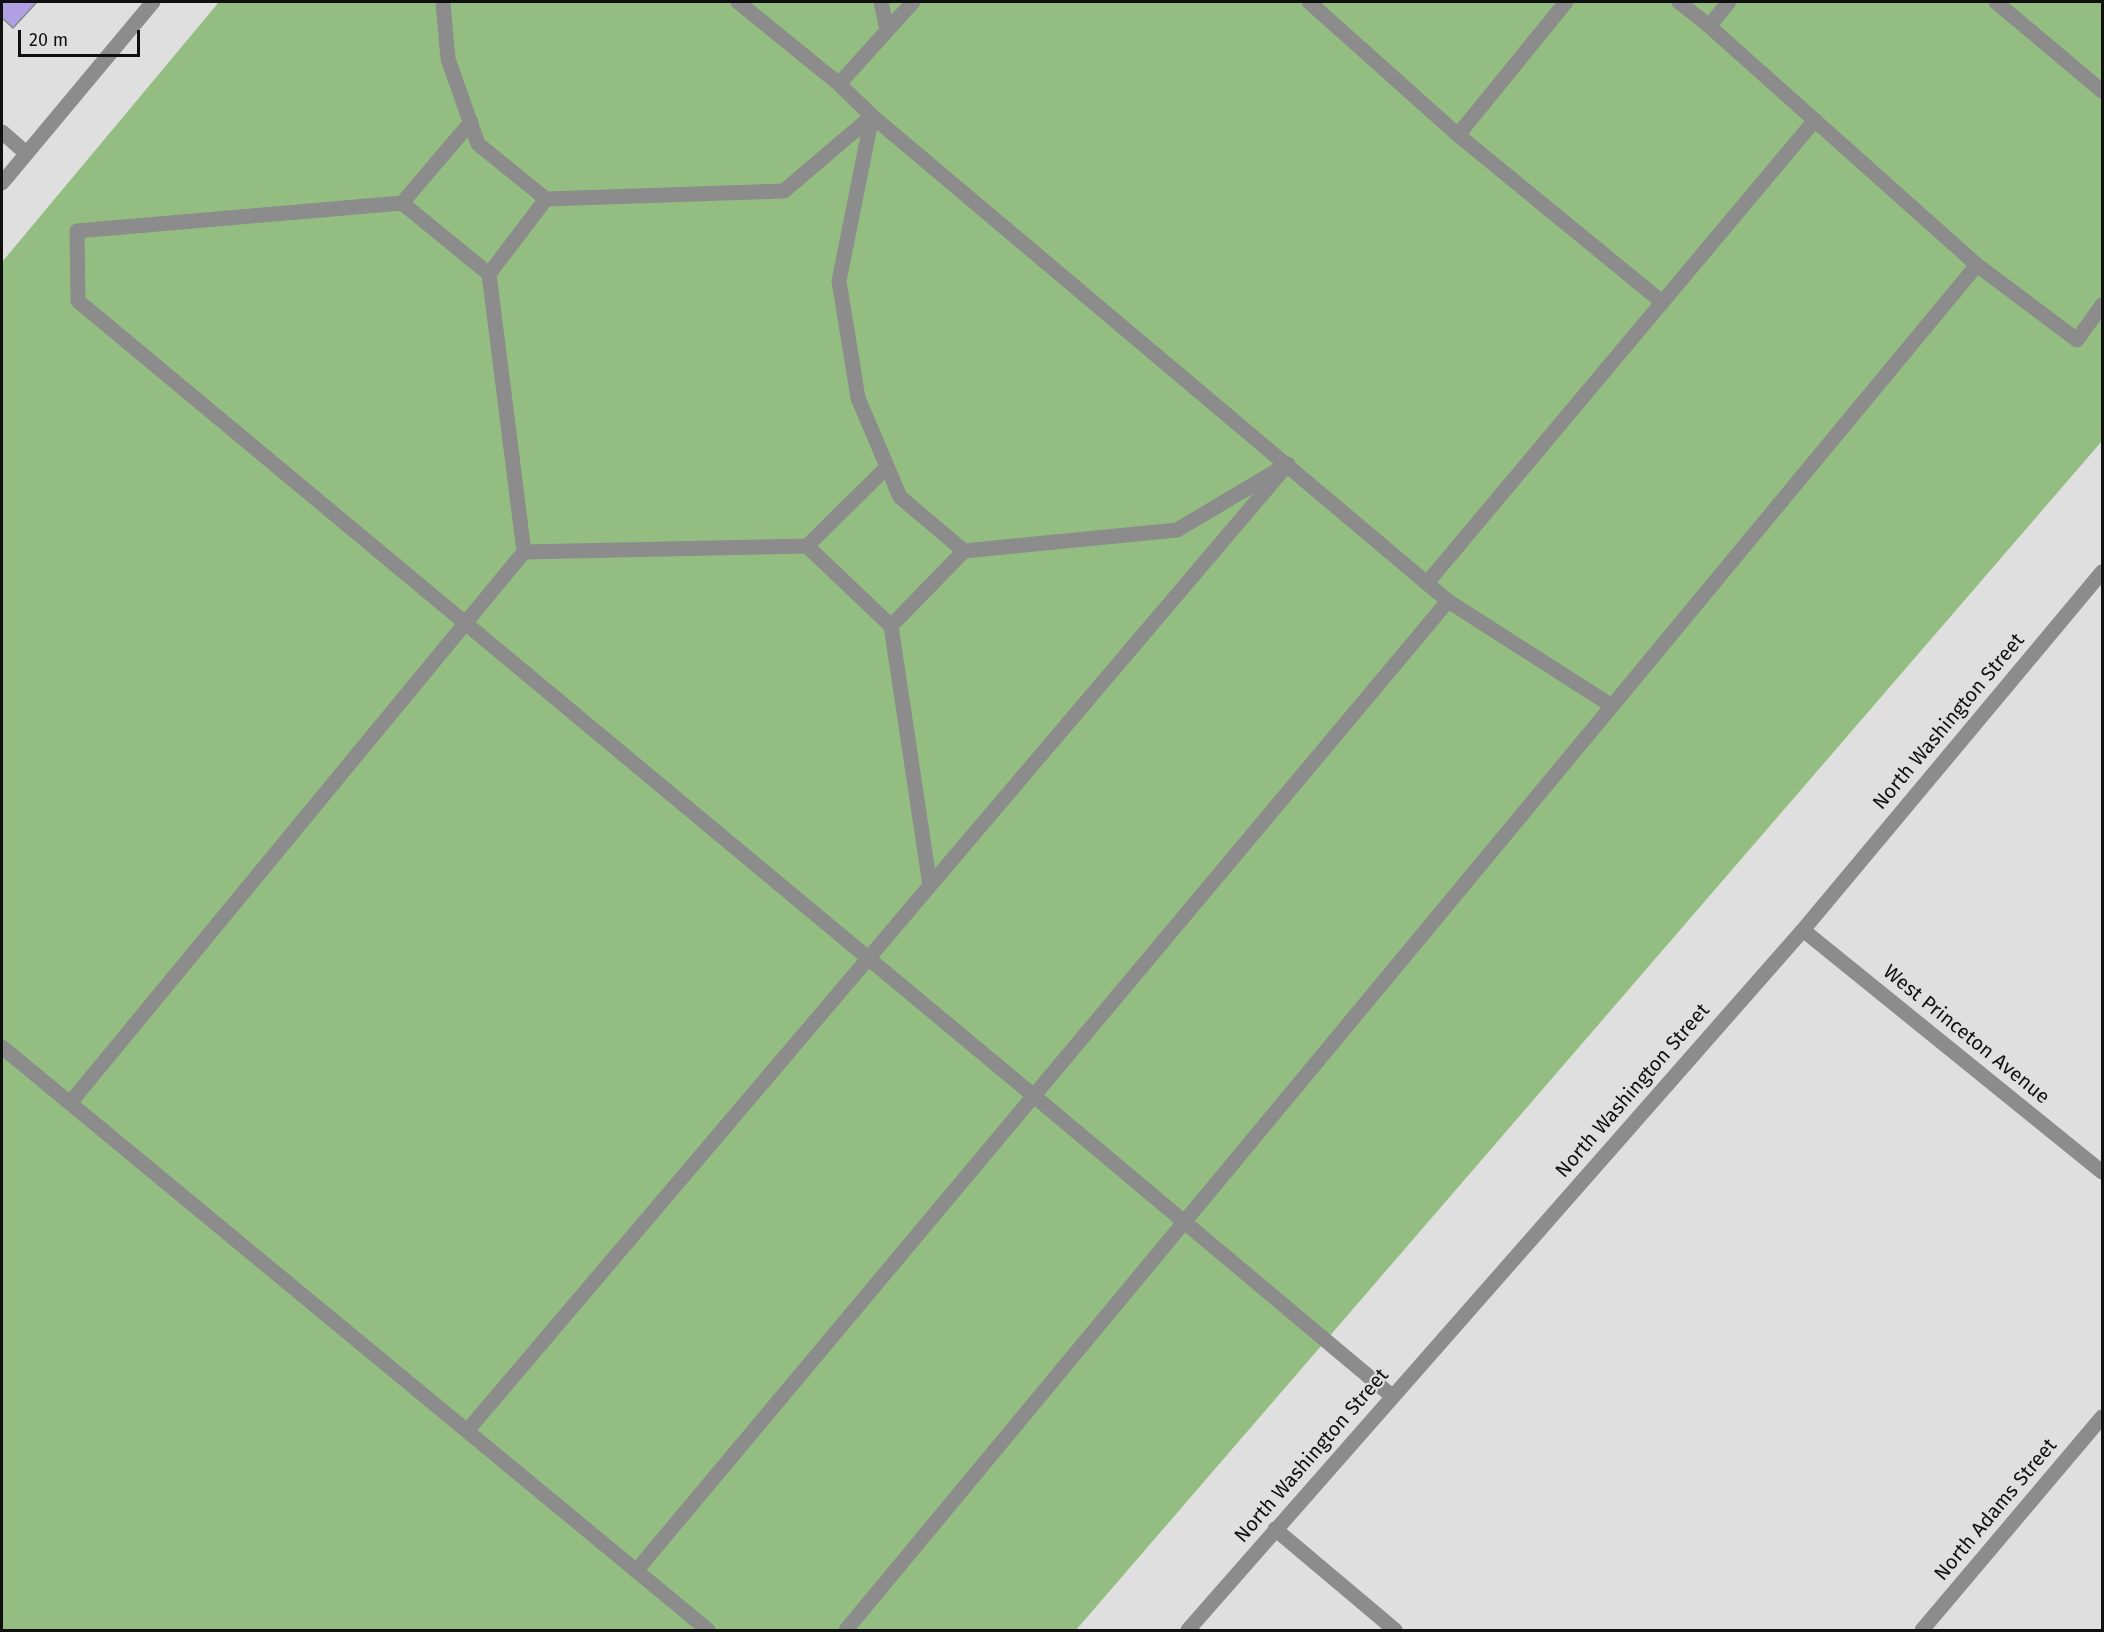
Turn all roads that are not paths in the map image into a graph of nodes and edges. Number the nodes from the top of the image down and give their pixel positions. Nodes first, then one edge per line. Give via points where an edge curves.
1 (153, 2) edge
2 (443, 2) edge
3 (738, 2) edge
4 (880, 2) edge
5 (913, 2) edge
6 (1309, 2) edge
7 (1566, 2) edge
8 (1679, 2) edge
9 (1729, 2) edge
10 (1996, 2) edge
11 (1709, 26) junction
12 (887, 30) junction
13 (839, 84) junction
14 (2103, 91) edge
15 (872, 116) junction
16 (1815, 120) junction
17 (471, 122) junction
18 (2, 132) edge
19 (1458, 135) junction
20 (26, 153) junction
21 (2, 183) edge
22 (546, 199) junction
23 (402, 203) junction
24 (1977, 265) junction
25 (489, 274) junction
26 (1662, 302) junction
27 (2103, 305) edge
28 (1288, 464) junction
29 (887, 467) junction
30 (807, 546) junction
31 (964, 551) junction
32 (524, 552) junction
33 (2103, 572) edge
34 (1427, 583) junction
35 (1448, 601) junction
36 (466, 623) junction
37 (891, 626) junction
38 (1612, 706) junction
39 (930, 886) junction
40 (1803, 930) junction
41 (868, 958) junction
42 (2, 1047) edge
43 (1034, 1096) junction
44 (70, 1103) junction
45 (2103, 1172) edge
46 (1185, 1221) junction
47 (1392, 1396) junction
48 (2103, 1417) edge
49 (467, 1431) junction
50 (1275, 1529) junction
51 (636, 1571) junction
52 (708, 1630) edge
53 (846, 1630) edge
54 (1188, 1630) edge
55 (1395, 1630) edge
56 (1922, 1630) edge

1 - 20 street
2 - 17 street via 448,59
3 - 13 street
4 - 12 street
5 - 12 street
6 - 19 street
7 - 19 street
8 - 11 street
9 - 11 street
10 - 14 street
11 - 16 street
12 - 13 street
13 - 15 street
15 - 22 street via 784,191
15 - 28 street
15 - 29 street via 839,281 858,398
16 - 24 street
16 - 26 street
17 - 22 street via 478,144
17 - 23 street
18 - 20 street
19 - 26 street
20 - 21 street
22 - 25 street
23 - 25 street
23 - 36 street via 76,231 78,301
24 - 27 street via 2077,340
24 - 38 street
25 - 32 street
26 - 34 street
28 - 31 street via 1178,530
28 - 34 street
28 - 39 street
29 - 30 street
29 - 31 street via 900,497
30 - 32 street
30 - 37 street
31 - 37 street
32 - 36 street
33 - 40 street, North Washington Street
34 - 35 street
35 - 38 street
35 - 43 street
36 - 41 street
36 - 44 street
37 - 39 street
38 - 46 street
39 - 41 street
40 - 45 street, West Princeton Avenue
40 - 47 street, North Washington Street
41 - 43 street
41 - 49 street
42 - 44 street
43 - 46 street
43 - 51 street
44 - 49 street
46 - 47 street
46 - 53 street
47 - 50 street, North Washington Street
48 - 56 street, North Adams Street
49 - 51 street
50 - 54 street, North Washington Street
50 - 55 street
51 - 52 street

